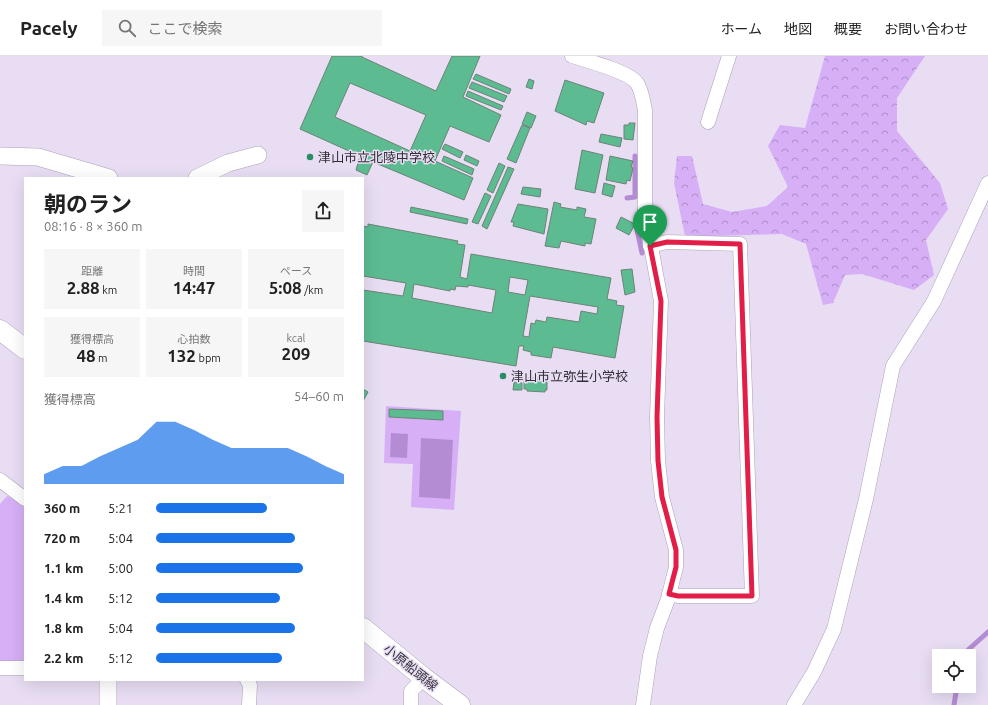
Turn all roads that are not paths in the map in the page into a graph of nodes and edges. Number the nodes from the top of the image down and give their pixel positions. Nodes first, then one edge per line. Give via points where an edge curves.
1 (572, 56) edge
2 (729, 56) edge
3 (708, 122) dead end
4 (258, 155) dead end
5 (0, 156) edge
6 (106, 177) edge
7 (199, 177) edge
8 (988, 183) edge
9 (650, 246) junction
10 (0, 330) edge
11 (24, 348) edge
12 (0, 480) edge
13 (24, 498) edge
14 (669, 594) junction
15 (364, 629) edge
16 (0, 668) edge
17 (24, 668) edge
18 (424, 678) junction
19 (108, 681) edge
20 (247, 681) edge
21 (108, 705) edge
22 (249, 705) edge
23 (411, 705) edge
24 (460, 705) edge
25 (642, 705) edge
26 (794, 705) edge

1 - 9 street via 626,75 636,82 642,95 645,110 645,214
2 - 3 street
4 - 7 street via 228,163
5 - 6 street via 38,157
8 - 26 street via 934,302 893,366 866,499 834,629 814,672
9 - 14 street via 661,301 658,461 662,497 676,550 676,567
9 - 14 street via 667,242 740,244 752,596
10 - 11 main road
12 - 13 street
14 - 25 street via 657,628
15 - 18 main road, 小原船頭線
16 - 17 street
18 - 23 street via 411,691
18 - 24 main road, 小原船頭線
19 - 21 street
20 - 22 street via 250,685

